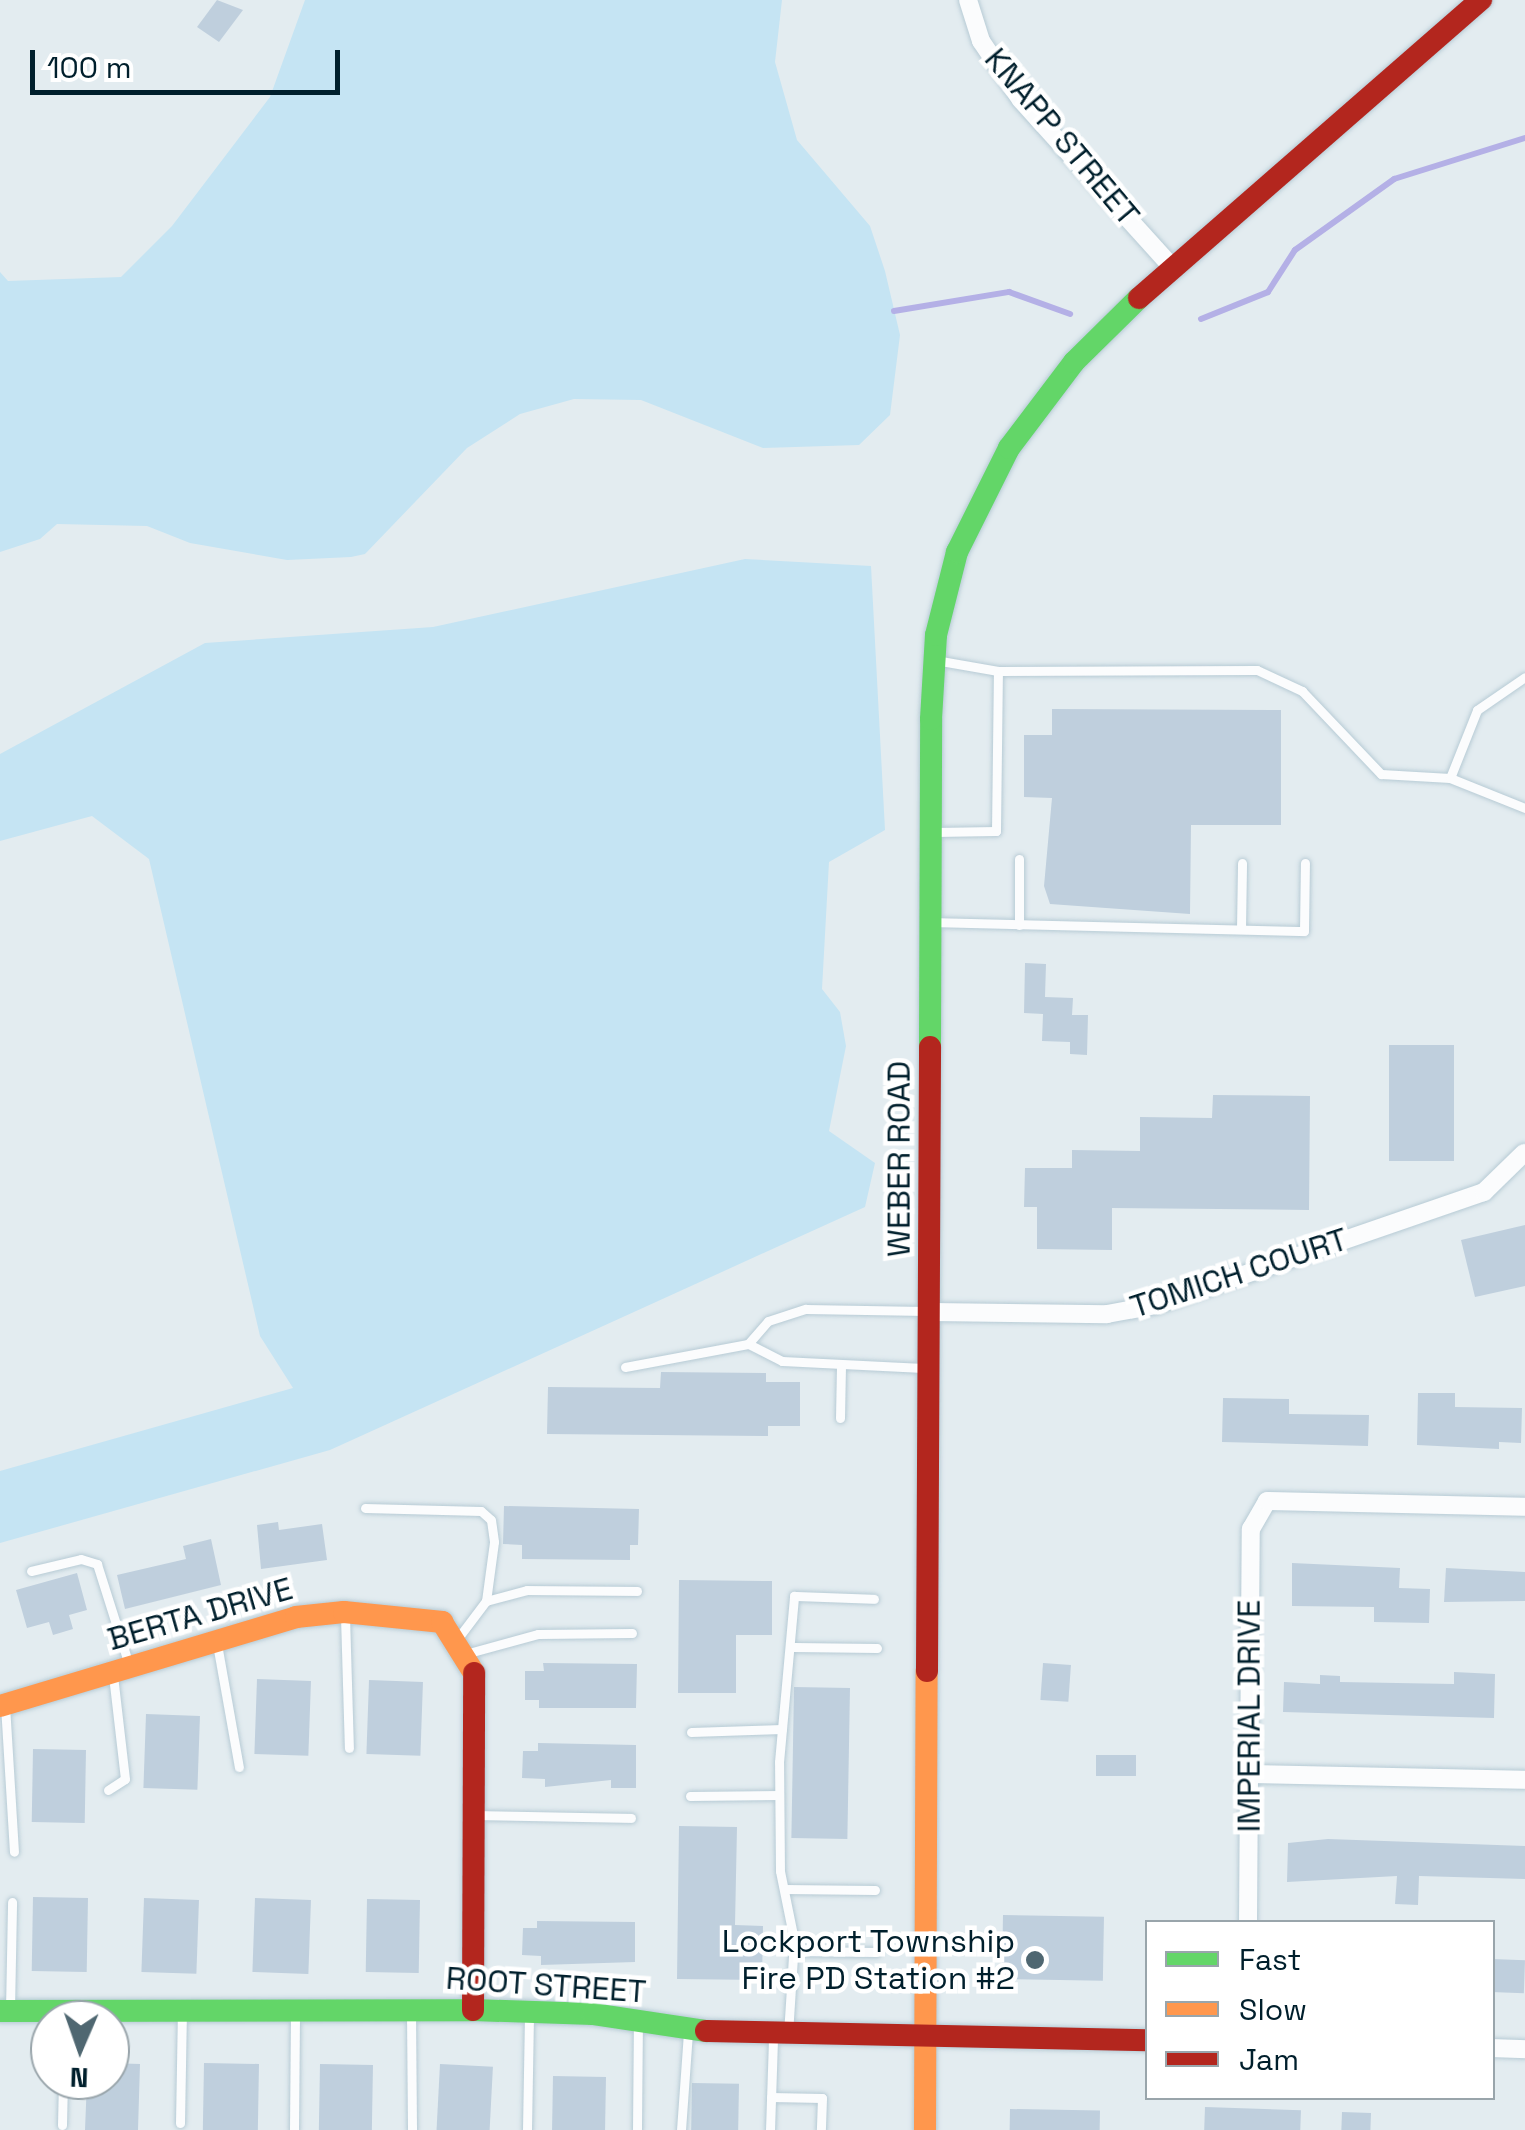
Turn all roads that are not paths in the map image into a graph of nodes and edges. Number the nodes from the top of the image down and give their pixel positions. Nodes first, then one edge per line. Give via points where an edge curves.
1 (968, 0) edge
2 (1481, 0) edge
3 (1171, 266) junction
4 (934, 660) junction
5 (998, 670) junction
6 (1525, 676) edge
7 (1450, 778) junction
8 (1525, 808) edge
9 (932, 832) junction
10 (1018, 859) dead end
11 (1242, 863) dead end
12 (1304, 863) dead end
13 (932, 922) junction
14 (1018, 925) junction
15 (1240, 930) junction
16 (1524, 1153) edge
17 (932, 1312) junction
18 (748, 1344) junction
19 (841, 1366) junction
20 (625, 1368) dead end
21 (931, 1368) junction
22 (840, 1418) dead end
23 (1525, 1507) edge
24 (365, 1508) dead end
25 (31, 1570) dead end
26 (637, 1591) dead end
27 (874, 1598) dead end
28 (486, 1601) junction
29 (344, 1612) junction
30 (632, 1634) dead end
31 (217, 1641) junction
32 (462, 1646) junction
33 (794, 1647) junction
34 (877, 1648) dead end
35 (121, 1670) junction
36 (2, 1705) edge
37 (782, 1729) junction
38 (691, 1732) dead end
39 (349, 1748) dead end
40 (239, 1767) dead end
41 (1249, 1774) junction
42 (1525, 1780) edge
43 (108, 1790) dead end
44 (780, 1795) junction
45 (690, 1796) dead end
46 (475, 1816) junction
47 (630, 1818) dead end
48 (14, 1852) dead end
49 (784, 1889) junction
50 (875, 1890) dead end
51 (12, 1902) dead end
52 (1248, 1920) edge
53 (793, 1952) junction
54 (876, 1952) dead end
55 (182, 2010) junction
56 (295, 2010) junction
57 (411, 2010) junction
58 (473, 2010) junction
59 (5, 2011) edge
60 (130, 2012) edge
61 (528, 2012) junction
62 (30, 2013) edge
63 (638, 2021) junction
64 (689, 2029) junction
65 (780, 2037) junction
66 (924, 2038) junction
67 (1145, 2040) edge
68 (1495, 2048) edge
69 (1525, 2049) edge
70 (771, 2098) junction
71 (63, 2100) edge
72 (180, 2123) dead end
73 (62, 2125) dead end
74 (294, 2130) edge
75 (412, 2130) edge
76 (527, 2130) edge
77 (637, 2130) edge
78 (681, 2130) edge
79 (770, 2130) edge
80 (822, 2130) edge
81 (925, 2130) edge

1 - 3 street, KNAPP STREET via 981,41 1021,100
2 - 3 main road, WEBER ROAD
3 - 4 main road, WEBER ROAD via 1074,362 1009,448 957,552
4 - 5 lane
4 - 9 main road, WEBER ROAD
5 - 7 lane via 1257,670 1302,692 1381,774
5 - 9 lane via 996,832
6 - 7 lane via 1477,710
7 - 8 lane
9 - 13 main road, WEBER ROAD
10 - 14 lane
11 - 15 lane
12 - 15 lane via 1304,930
13 - 14 lane
13 - 17 main road, WEBER ROAD
14 - 15 lane
16 - 17 street, TOMICH COURT via 1484,1192 1156,1305 1108,1314
17 - 18 lane via 806,1309 768,1321
17 - 21 main road, WEBER ROAD
18 - 19 lane via 782,1361
18 - 20 lane
19 - 21 lane
19 - 22 lane
21 - 66 main road, WEBER ROAD
23 - 41 street, IMPERIAL DRIVE via 1267,1501 1250,1529
24 - 28 lane via 481,1511 492,1520 494,1542
25 - 35 lane via 81,1558 97,1564
26 - 28 lane via 527,1590
27 - 33 lane via 794,1596
28 - 32 lane
29 - 31 main road, BERTA DRIVE
29 - 32 main road, BERTA DRIVE via 442,1622
29 - 39 lane
30 - 32 lane via 538,1634
31 - 35 main road, BERTA DRIVE
31 - 40 lane
32 - 46 main road via 476,1676
33 - 34 lane
33 - 37 lane via 784,1660
35 - 36 main road, BERTA DRIVE
35 - 43 lane via 125,1779
36 - 48 lane
37 - 38 lane
37 - 44 lane
41 - 42 street
41 - 52 street, IMPERIAL DRIVE
44 - 45 lane
44 - 49 lane
46 - 47 lane
46 - 58 main road
49 - 50 lane
49 - 53 lane
51 - 59 lane
53 - 54 lane
53 - 65 lane
55 - 56 main road, ROOT STREET
55 - 60 main road, ROOT STREET
55 - 72 lane
56 - 57 main road, ROOT STREET
56 - 74 lane
57 - 58 main road, ROOT STREET
57 - 75 lane
58 - 61 main road, ROOT STREET
59 - 62 main road, ROOT STREET
61 - 63 main road, ROOT STREET
61 - 76 lane
63 - 64 main road, ROOT STREET
63 - 77 lane
64 - 65 main road, ROOT STREET
64 - 78 lane
65 - 66 main road, ROOT STREET
65 - 70 lane
66 - 67 main road, ROOT STREET
66 - 81 main road, WEBER ROAD
68 - 69 street
70 - 79 lane
70 - 80 lane via 822,2098
71 - 73 lane

